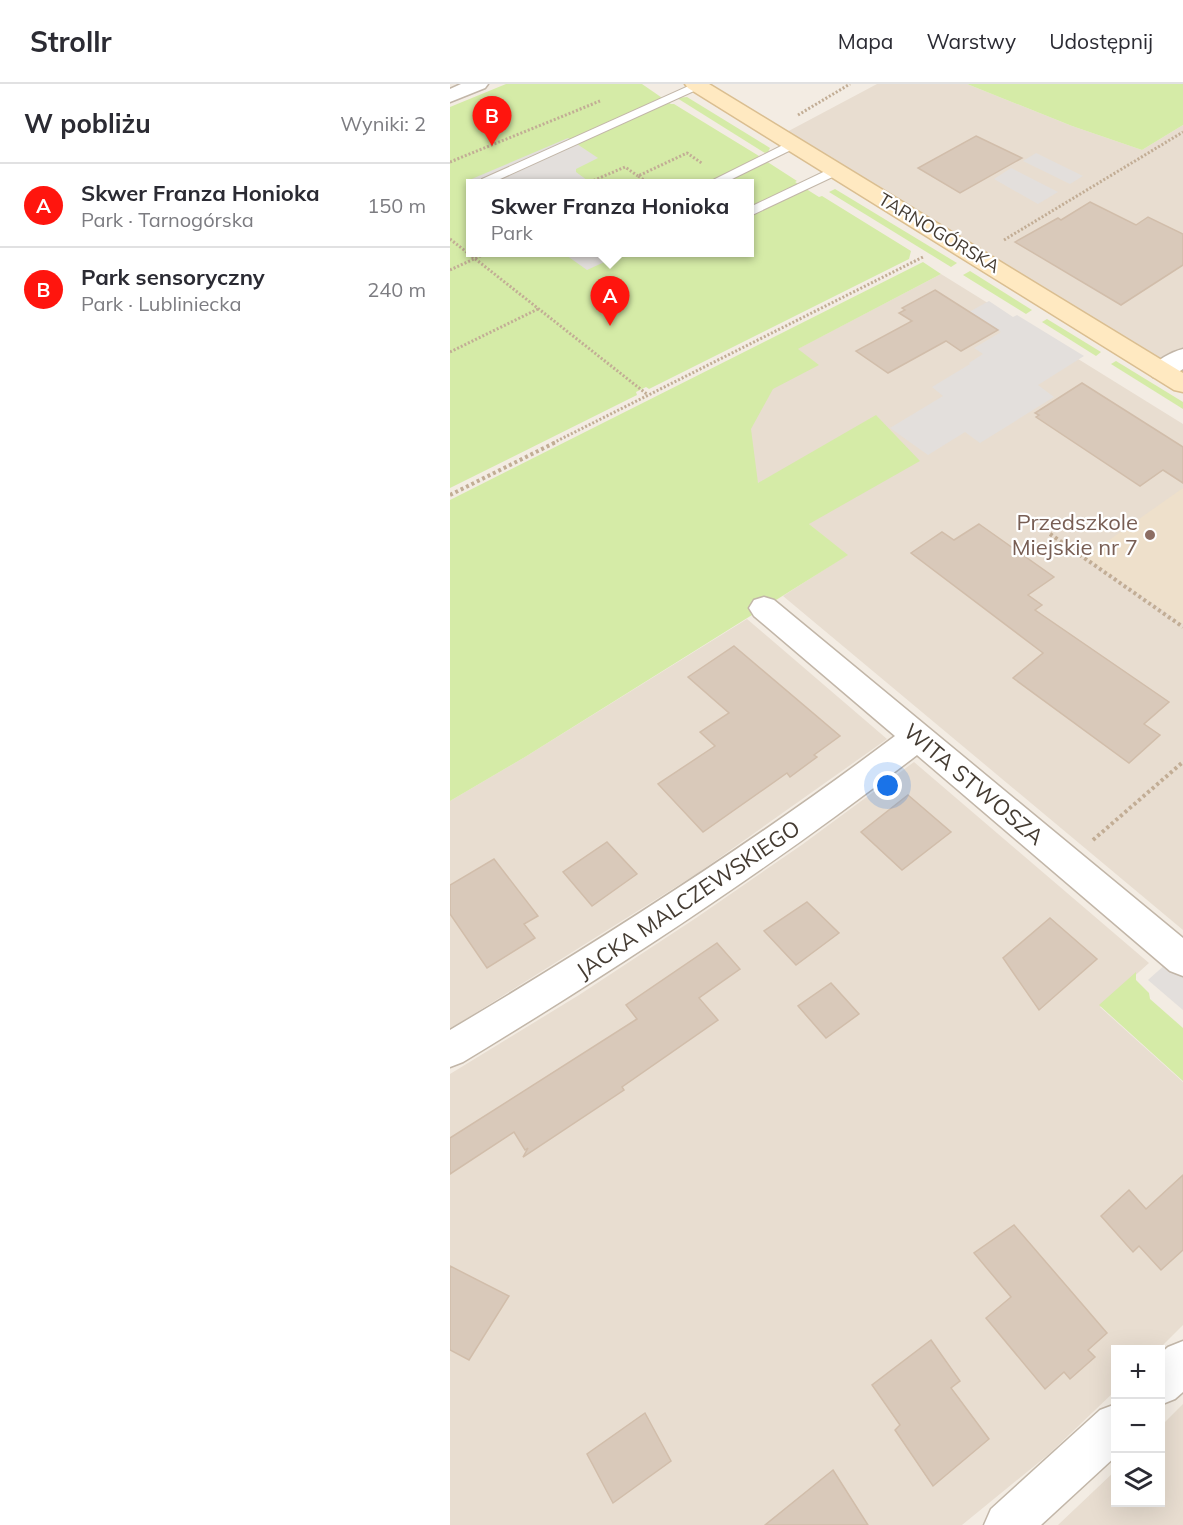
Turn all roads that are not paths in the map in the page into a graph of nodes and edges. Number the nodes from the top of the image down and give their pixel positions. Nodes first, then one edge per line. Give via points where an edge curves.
1 (478, 84) edge
2 (697, 85) edge
3 (450, 96) edge
4 (793, 144) junction
5 (836, 170) junction
6 (490, 179) edge
7 (720, 179) edge
8 (754, 210) edge
9 (1176, 371) edge
10 (764, 608) dead end
11 (918, 736) junction
12 (1183, 960) edge
13 (450, 1050) edge
14 (1183, 1362) edge
15 (1165, 1380) edge
16 (1111, 1431) edge
17 (1007, 1525) edge

1 - 3 street
2 - 4 main road, TARNOGÓRSKA
2 - 6 lane
4 - 5 main road, TARNOGÓRSKA
4 - 7 lane
5 - 8 lane
5 - 9 main road, TARNOGÓRSKA
10 - 11 street, WITA STWOSZA
11 - 12 street, WITA STWOSZA
11 - 13 street, JACKA MALCZEWSKIEGO via 684,905
14 - 15 street
16 - 17 street

